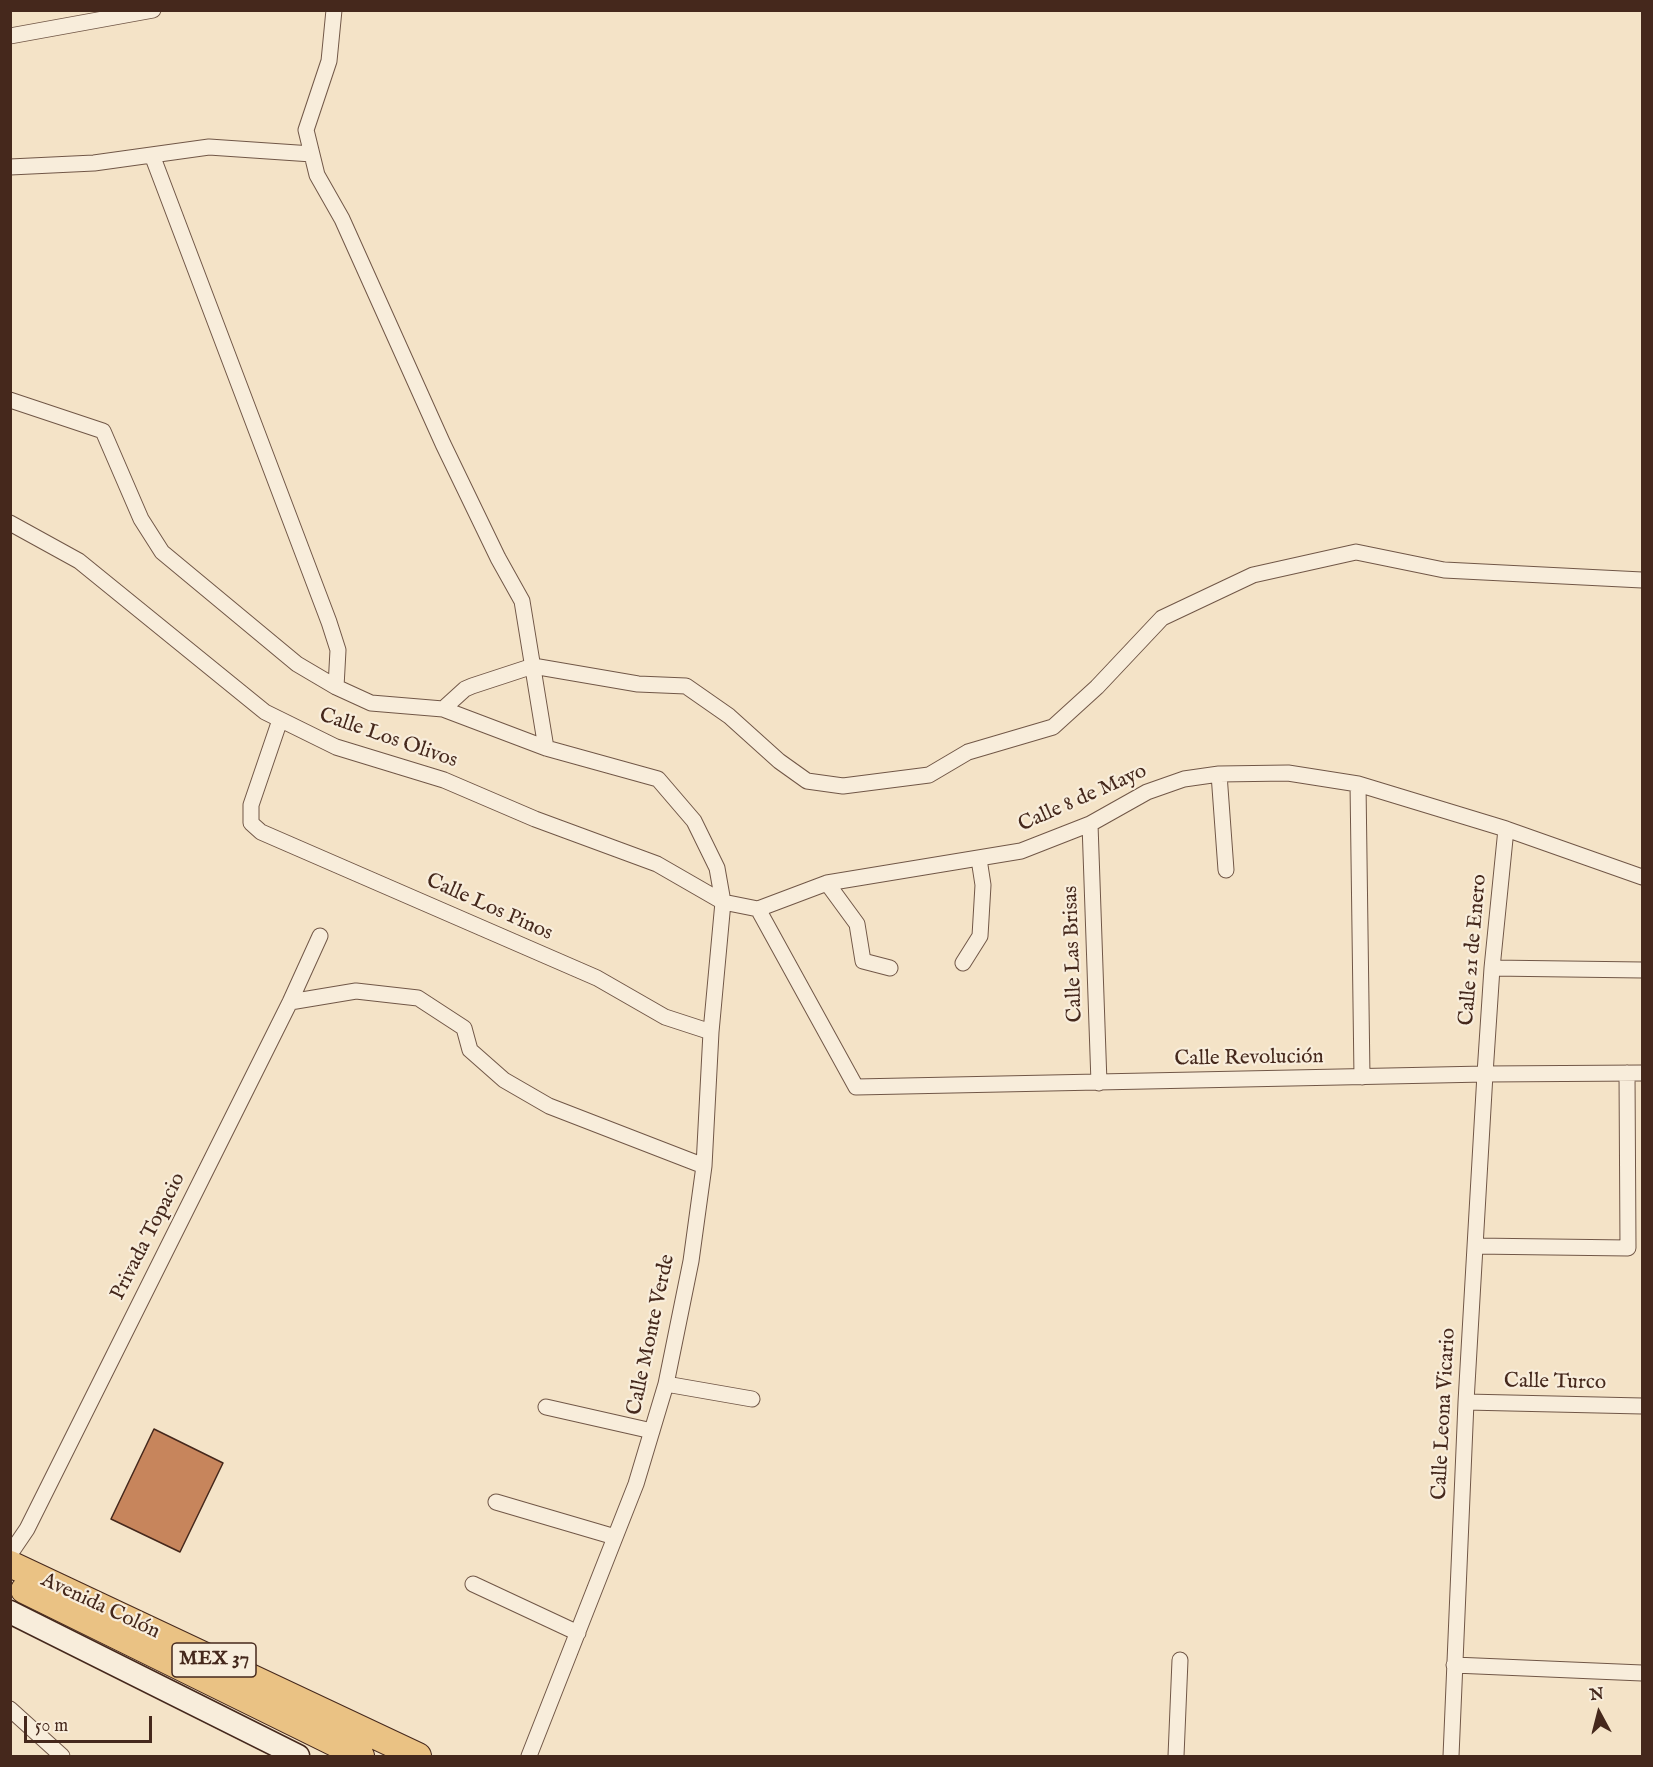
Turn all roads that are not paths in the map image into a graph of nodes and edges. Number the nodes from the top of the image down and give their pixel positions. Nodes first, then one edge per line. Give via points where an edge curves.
1 (153, 10) edge
2 (334, 10) edge
3 (10, 36) edge
4 (312, 154) junction
5 (152, 155) junction
6 (10, 166) edge
7 (10, 400) edge
8 (10, 523) edge
9 (1642, 580) edge
10 (533, 666) junction
11 (336, 687) junction
12 (443, 709) junction
13 (280, 720) junction
14 (546, 748) junction
15 (1219, 774) junction
16 (1358, 784) junction
17 (1090, 824) junction
18 (1506, 829) junction
19 (979, 859) junction
20 (1226, 870) dead end
21 (1642, 878) edge
22 (827, 883) junction
23 (723, 902) junction
24 (758, 909) junction
25 (320, 936) dead end
26 (963, 963) dead end
27 (890, 968) dead end
28 (1492, 968) junction
29 (1642, 970) edge
30 (290, 1002) junction
31 (711, 1032) junction
32 (1627, 1073) junction
33 (1485, 1074) junction
34 (1642, 1074) edge
35 (1362, 1077) junction
36 (1099, 1083) junction
37 (704, 1166) junction
38 (1475, 1246) junction
39 (666, 1384) junction
40 (752, 1400) dead end
41 (1466, 1402) junction
42 (1642, 1406) edge
43 (546, 1407) dead end
44 (652, 1431) junction
45 (496, 1502) dead end
46 (615, 1537) junction
47 (10, 1554) edge
48 (10, 1564) edge
49 (10, 1583) edge
50 (473, 1584) dead end
51 (10, 1612) edge
52 (578, 1633) junction
53 (1180, 1660) dead end
54 (1454, 1665) junction
55 (1642, 1673) edge
56 (10, 1709) edge
57 (62, 1756) edge
58 (298, 1756) edge
59 (361, 1756) edge
60 (418, 1756) edge
61 (529, 1756) edge
62 (1176, 1756) edge
63 (1452, 1756) edge

1 - 3 street
2 - 4 street via 329,60 306,130
4 - 5 street via 209,147
4 - 10 street via 317,175 342,219 443,444 522,601
5 - 6 street via 94,163
5 - 11 street via 329,622 338,650
7 - 11 street, Calle Monte Verde via 103,431 141,519 162,552 297,664
8 - 13 street, Calle Los Olivos via 79,561 265,712
9 - 10 street via 1444,570 1356,552 1254,575 1162,618 1053,728 968,752 928,775 843,786 807,781 686,686 638,684
10 - 12 street via 465,689
10 - 14 street
11 - 12 street, Calle Monte Verde via 371,703
12 - 14 street, Calle Monte Verde
13 - 23 street, Calle Los Olivos via 336,747 444,780 534,819 657,864
13 - 31 street, Calle Los Pinos via 251,805 251,823 261,832 597,978 665,1017
14 - 23 street, Calle Monte Verde via 658,779 694,821 717,868
15 - 16 street, Calle 8 de Mayo via 1288,773
15 - 17 street, Calle 8 de Mayo via 1184,779 1147,792
15 - 20 street
16 - 18 street, Calle 8 de Mayo
16 - 35 street
17 - 19 street, Calle 8 de Mayo via 1021,851
17 - 36 street, Calle Las Brisas
18 - 21 street, Calle 8 de Mayo
18 - 28 street, Calle 21 de Enero
19 - 22 street, Calle 8 de Mayo
19 - 26 street via 983,885 980,936
22 - 24 street, Calle 8 de Mayo
22 - 27 street via 857,924 863,962
23 - 24 street, Calle Los Olivos
23 - 31 street, Calle Monte Verde
24 - 36 street, Calle Revolución via 856,1087
25 - 30 street, Privada Topacio
28 - 29 street
28 - 33 street, Calle 21 de Enero
30 - 37 street via 356,991 418,998 464,1028 470,1050 504,1080 560,1111
30 - 47 street, Privada Topacio via 27,1529
31 - 37 street, Calle Monte Verde
32 - 33 street, Calle Revolución
32 - 34 street, Calle Revolución
32 - 38 street via 1628,1248
33 - 35 street, Calle Revolución
33 - 38 street, Calle Leona Vicario
35 - 36 street, Calle Revolución
37 - 39 street, Calle Monte Verde via 691,1261
38 - 41 street, Calle Leona Vicario
39 - 40 street
39 - 44 street, Calle Monte Verde
41 - 42 street, Calle Turco
41 - 54 street, Calle Leona Vicario
43 - 44 street
44 - 46 street, Calle Monte Verde
45 - 46 street
46 - 52 street, Calle Monte Verde
48 - 60 main road, Avenida Colón / MEX 37
49 - 59 main road, Avenida Colón / MEX 37
50 - 52 street
51 - 58 street
52 - 61 street, Calle Monte Verde
53 - 62 street
54 - 55 street
54 - 63 street, Calle Leona Vicario
56 - 57 street

